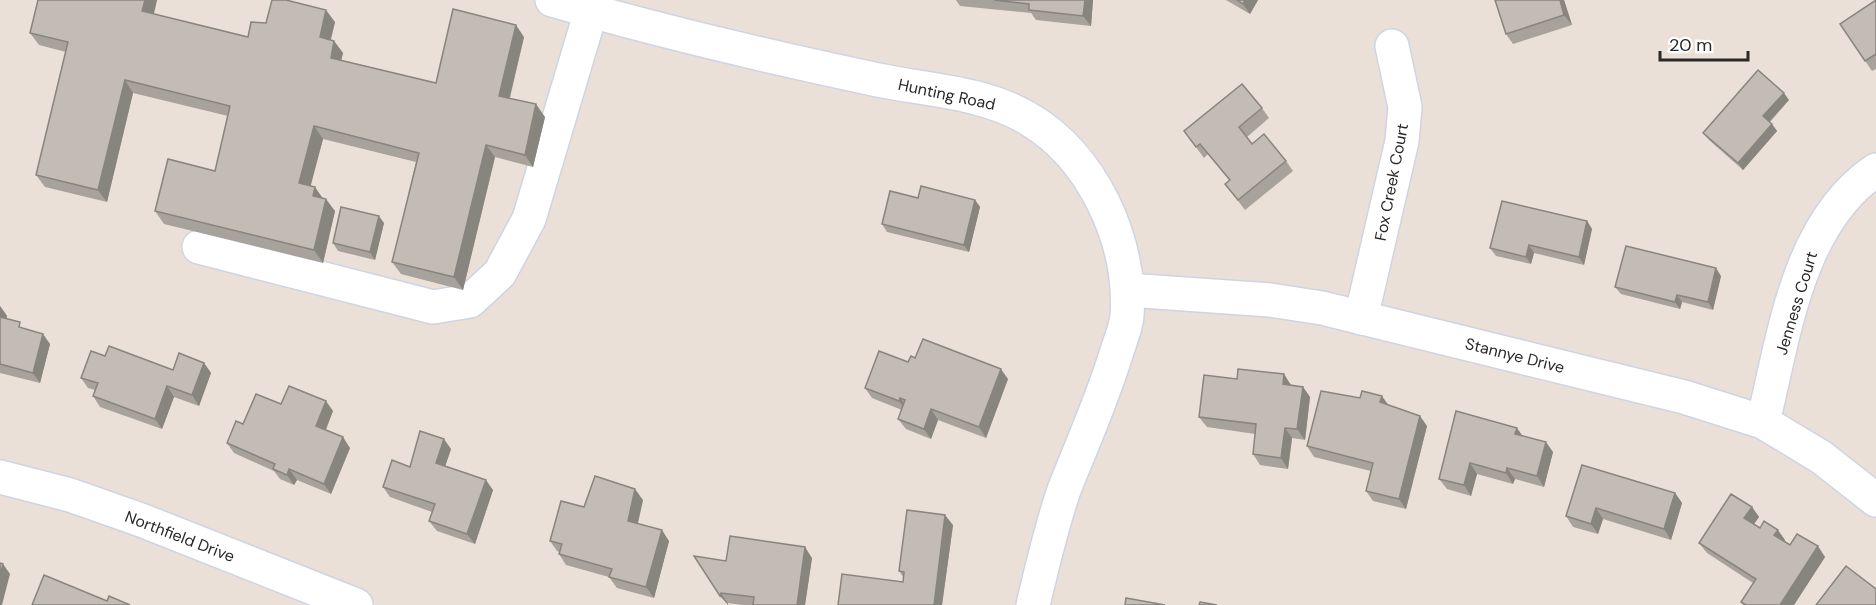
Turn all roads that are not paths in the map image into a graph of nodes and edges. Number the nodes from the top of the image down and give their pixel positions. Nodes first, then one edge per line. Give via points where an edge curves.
1 (552, 0) edge
2 (591, 11) junction
3 (1392, 46) dead end
4 (1876, 170) edge
5 (199, 247) edge
6 (1128, 290) junction
7 (1361, 318) junction
8 (1763, 422) junction
9 (0, 477) edge
10 (1876, 500) edge
11 (356, 605) edge
12 (1033, 605) edge

1 - 2 street, Hunting Road
2 - 5 street via 530,219 500,273 470,301 433,307
2 - 6 street, Hunting Road via 878,80 969,97 1027,117 1062,144 1094,185 1123,257
3 - 7 street, Fox Creek Court via 1405,106 1402,141
4 - 8 street, Jenness Court via 1841,202 1814,243 1790,316
6 - 7 street, Stannye Drive via 1270,300
6 - 12 street, Hunting Road via 1124,329 1064,492
7 - 8 street, Stannye Drive via 1684,397
8 - 10 street, Stannye Drive via 1821,457
9 - 11 street, Northfield Drive via 70,495 141,520

